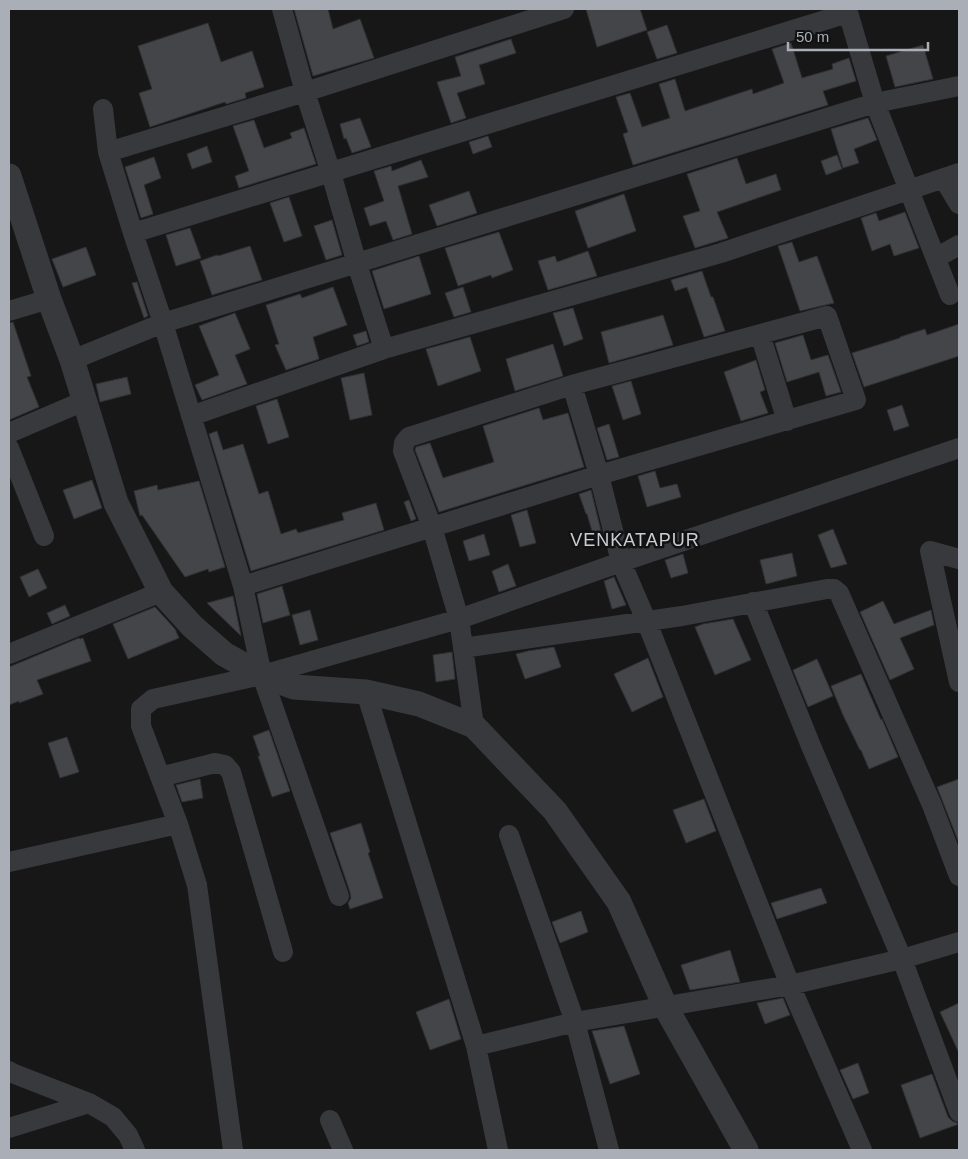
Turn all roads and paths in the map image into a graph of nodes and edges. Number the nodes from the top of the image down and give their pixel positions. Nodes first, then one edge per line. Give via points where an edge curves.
1 (282, 9) edge
2 (564, 9) edge
3 (847, 11) edge
4 (959, 86) edge
5 (305, 92) junction
6 (875, 102) junction
7 (103, 109) dead end
8 (108, 152) junction
9 (331, 173) junction
10 (9, 176) edge
11 (952, 176) edge
12 (908, 190) junction
13 (959, 204) edge
14 (16, 219) edge
15 (133, 233) junction
16 (959, 245) edge
17 (936, 258) junction
18 (357, 264) junction
19 (950, 295) dead end
20 (48, 299) junction
21 (9, 311) edge
22 (163, 323) junction
23 (760, 334) junction
24 (384, 349) junction
25 (72, 360) junction
26 (572, 385) junction
27 (84, 401) junction
28 (192, 416) junction
29 (787, 421) junction
30 (9, 433) edge
31 (9, 448) edge
32 (959, 448) edge
33 (598, 475) junction
34 (432, 527) junction
35 (44, 536) dead end
36 (959, 559) edge
37 (622, 562) junction
38 (243, 586) junction
39 (161, 592) junction
40 (753, 602) junction
41 (459, 619) junction
42 (646, 620) junction
43 (463, 648) junction
44 (9, 654) edge
45 (262, 675) junction
46 (959, 682) edge
47 (366, 692) junction
48 (474, 726) junction
49 (160, 777) junction
50 (178, 824) junction
51 (509, 835) dead end
52 (9, 862) edge
53 (959, 876) edge
54 (339, 896) dead end
55 (959, 942) edge
56 (283, 952) dead end
57 (902, 958) junction
58 (790, 985) junction
59 (665, 1006) junction
60 (575, 1022) junction
61 (476, 1046) junction
62 (9, 1071) edge
63 (89, 1103) junction
64 (959, 1112) edge
65 (330, 1120) dead end
66 (9, 1128) edge
67 (135, 1150) edge
68 (233, 1150) edge
69 (343, 1150) edge
70 (498, 1150) edge
71 (609, 1150) edge
72 (746, 1150) edge
73 (862, 1150) edge

1 - 5 street
2 - 5 street
3 - 6 street
3 - 9 street
4 - 6 street
5 - 8 street
5 - 9 street
6 - 12 street
6 - 18 street
7 - 8 street
8 - 15 street
9 - 15 street
9 - 18 street
10 - 14 street
11 - 12 street
11 - 13 street
12 - 17 street
12 - 24 street via 721,253
14 - 20 street
15 - 22 street
16 - 17 street
17 - 19 street
18 - 22 street
18 - 24 street
20 - 21 street
20 - 25 street
22 - 25 street
22 - 28 street
23 - 26 street
23 - 29 street
23 - 29 street via 827,316 856,400
24 - 28 street
25 - 27 street
26 - 33 street
26 - 34 street via 410,437 404,443 403,451
27 - 30 street
27 - 39 street via 116,503
28 - 38 street
29 - 33 street
31 - 35 street
32 - 37 street
33 - 34 street
33 - 37 street
34 - 38 street
34 - 41 street
36 - 46 street via 930,551
37 - 41 street
37 - 42 street
38 - 45 street
39 - 44 street
39 - 45 street via 224,654
40 - 42 street
40 - 53 street via 827,589 839,593 932,805
40 - 57 street
41 - 43 street
41 - 45 street
42 - 43 street
42 - 58 street
43 - 48 street
45 - 47 street via 294,687
45 - 49 street via 153,699 141,708 141,726
45 - 54 street
47 - 48 street via 420,704
47 - 61 street
48 - 59 street via 555,811 619,902
49 - 50 street
49 - 56 street via 215,763 225,765 231,772
50 - 52 street
50 - 68 street via 197,885
51 - 60 street
55 - 57 street
57 - 58 street
57 - 64 street
58 - 59 street
58 - 73 street
59 - 60 street
59 - 72 street
60 - 61 street
60 - 71 street
61 - 70 street
62 - 63 street
63 - 66 street
63 - 67 street via 113,1117
65 - 69 street

